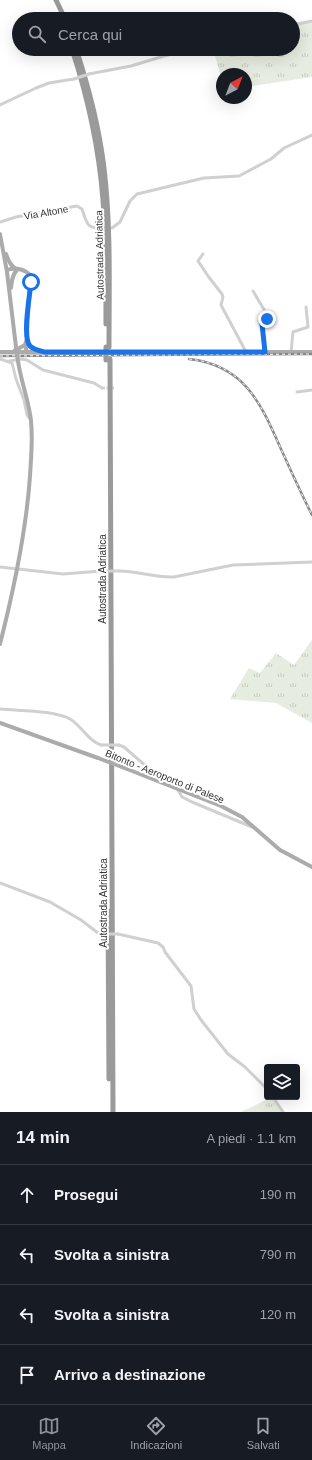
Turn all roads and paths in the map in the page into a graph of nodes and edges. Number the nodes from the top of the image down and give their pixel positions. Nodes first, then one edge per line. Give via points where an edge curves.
1 (53, 0) edge
2 (56, 0) edge
3 (58, 12) edge
4 (61, 12) edge
5 (312, 21) edge
6 (300, 24) edge
7 (74, 56) edge
8 (78, 56) edge
9 (164, 56) edge
10 (0, 105) edge
11 (312, 135) edge
12 (0, 222) edge
13 (103, 228) dead end
14 (112, 228) dead end
15 (0, 234) edge
16 (2, 246) junction
17 (203, 254) dead end
18 (7, 270) junction
19 (17, 270) junction
20 (253, 291) dead end
21 (11, 298) junction
22 (306, 307) dead end
23 (27, 342) junction
24 (108, 347) junction
25 (0, 352) edge
26 (11, 352) junction
27 (27, 352) junction
28 (45, 352) junction
29 (246, 352) junction
30 (265, 352) junction
31 (291, 352) junction
32 (312, 352) edge
33 (0, 359) edge
34 (108, 360) junction
35 (9, 361) junction
36 (102, 388) tunnel mouth
37 (312, 390) edge
38 (297, 392) dead end
39 (31, 421) junction
40 (312, 562) edge
41 (0, 567) edge
42 (18, 569) junction
43 (0, 644) edge
44 (0, 709) edge
45 (0, 723) edge
46 (155, 774) dead end
47 (178, 790) junction
48 (253, 827) junction
49 (312, 867) edge
50 (0, 883) edge
51 (264, 1086) edge
52 (275, 1100) edge
53 (109, 1112) edge
54 (113, 1112) edge
55 (283, 1112) edge

1 - 3 highway
2 - 4 highway
5 - 6 street
7 - 24 highway, Autostrada Adriatica via 88,105 101,180 106,247
8 - 24 highway, Autostrada Adriatica via 92,104 104,168 109,231
9 - 10 street, bridge via 42,86
11 - 14 street via 284,148 272,159 239,176 204,178 137,194 130,201 120,222
12 - 13 street, Via Altone via 77,206 82,209 89,226
15 - 16 main road
16 - 18 main road
16 - 19 main road via 13,268
17 - 29 street via 198,261 222,294 220,305
18 - 19 main road
18 - 21 main road
19 - 21 main road via 12,279
19 - 23 main road via 24,270 31,276
20 - 30 street via 269,318 262,324
21 - 39 main road, bridge via 18,361
22 - 31 street via 308,328 292,332
23 - 26 main road
23 - 27 main road
23 - 28 main road
24 - 34 highway, Autostrada Adriatica
25 - 26 main road
26 - 27 main road
27 - 28 main road
28 - 29 main road
29 - 30 main road
30 - 31 main road
31 - 32 main road
33 - 35 street
34 - 53 highway, Autostrada Adriatica
34 - 54 highway, Autostrada Adriatica
35 - 36 street via 27,360 43,370 94,383
35 - 39 street via 13,364
37 - 38 street
39 - 42 main road via 29,487
40 - 42 street, bridge via 240,565 164,578 138,572 63,574
41 - 42 street
42 - 43 main road
44 - 46 street, bridge via 61,715 71,720 94,742 101,745 124,746
45 - 47 main road, Bitonto - Aeroporto di Palese, bridge
47 - 48 main road, Bitonto - Aeroporto di Palese via 234,812
47 - 48 street via 182,797 192,802
48 - 49 main road, Bitonto - Aeroporto di Palese via 280,850
50 - 51 street, bridge via 50,902 82,920 98,933 118,934 158,943 191,986 194,1009 201,1020 228,1054
52 - 55 street

